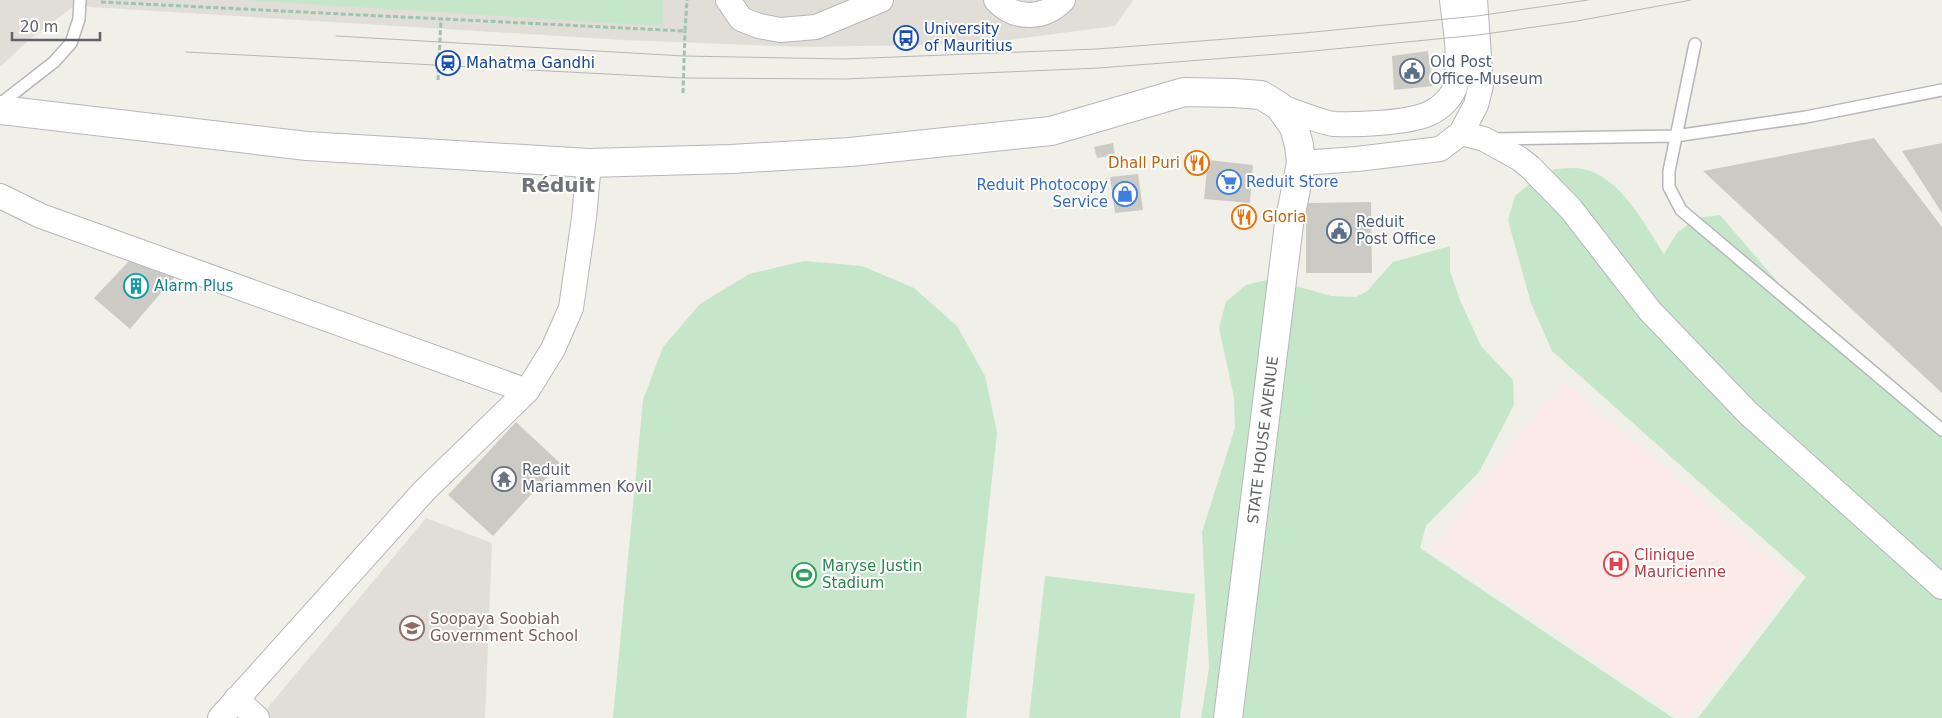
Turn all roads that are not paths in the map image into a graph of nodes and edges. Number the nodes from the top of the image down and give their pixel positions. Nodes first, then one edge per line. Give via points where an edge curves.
1 (80, 0) edge
2 (728, 0) edge
3 (882, 0) edge
4 (996, 0) edge
5 (1064, 0) edge
6 (1452, 0) edge
7 (1475, 0) edge
8 (1695, 44) dead end
9 (1942, 90) edge
10 (0, 104) edge
11 (1279, 106) junction
12 (0, 110) edge
13 (1460, 133) junction
14 (1675, 136) junction
15 (1484, 139) junction
16 (589, 163) junction
17 (1301, 163) junction
18 (0, 196) edge
19 (526, 391) junction
20 (1942, 430) edge
21 (1942, 586) edge
22 (236, 699) junction
23 (220, 718) edge
24 (257, 718) edge
25 (1228, 718) edge

1 - 10 lane via 79,19 71,43 54,62
2 - 3 street via 741,19 780,30 816,27
4 - 5 street via 1013,12 1028,16 1043,14
6 - 11 street via 1456,85 1439,108 1427,115 1390,122 1332,124
7 - 13 street via 1481,85 1476,105
8 - 14 lane
9 - 14 lane via 1806,116
11 - 16 street via 1261,96 1184,92 1051,131 850,152
11 - 17 street, STATE HOUSE AVENUE via 1294,127
12 - 16 street via 307,146
13 - 15 street
13 - 17 street via 1440,149
14 - 15 lane
14 - 20 lane via 1669,187 1681,210
15 - 21 street via 1520,159 1537,174 1570,209 1650,311 1748,414
16 - 19 street via 571,308 553,349
17 - 25 street, STATE HOUSE AVENUE via 1289,224
18 - 19 street via 41,216
19 - 22 street via 424,491
22 - 23 street
22 - 24 street

